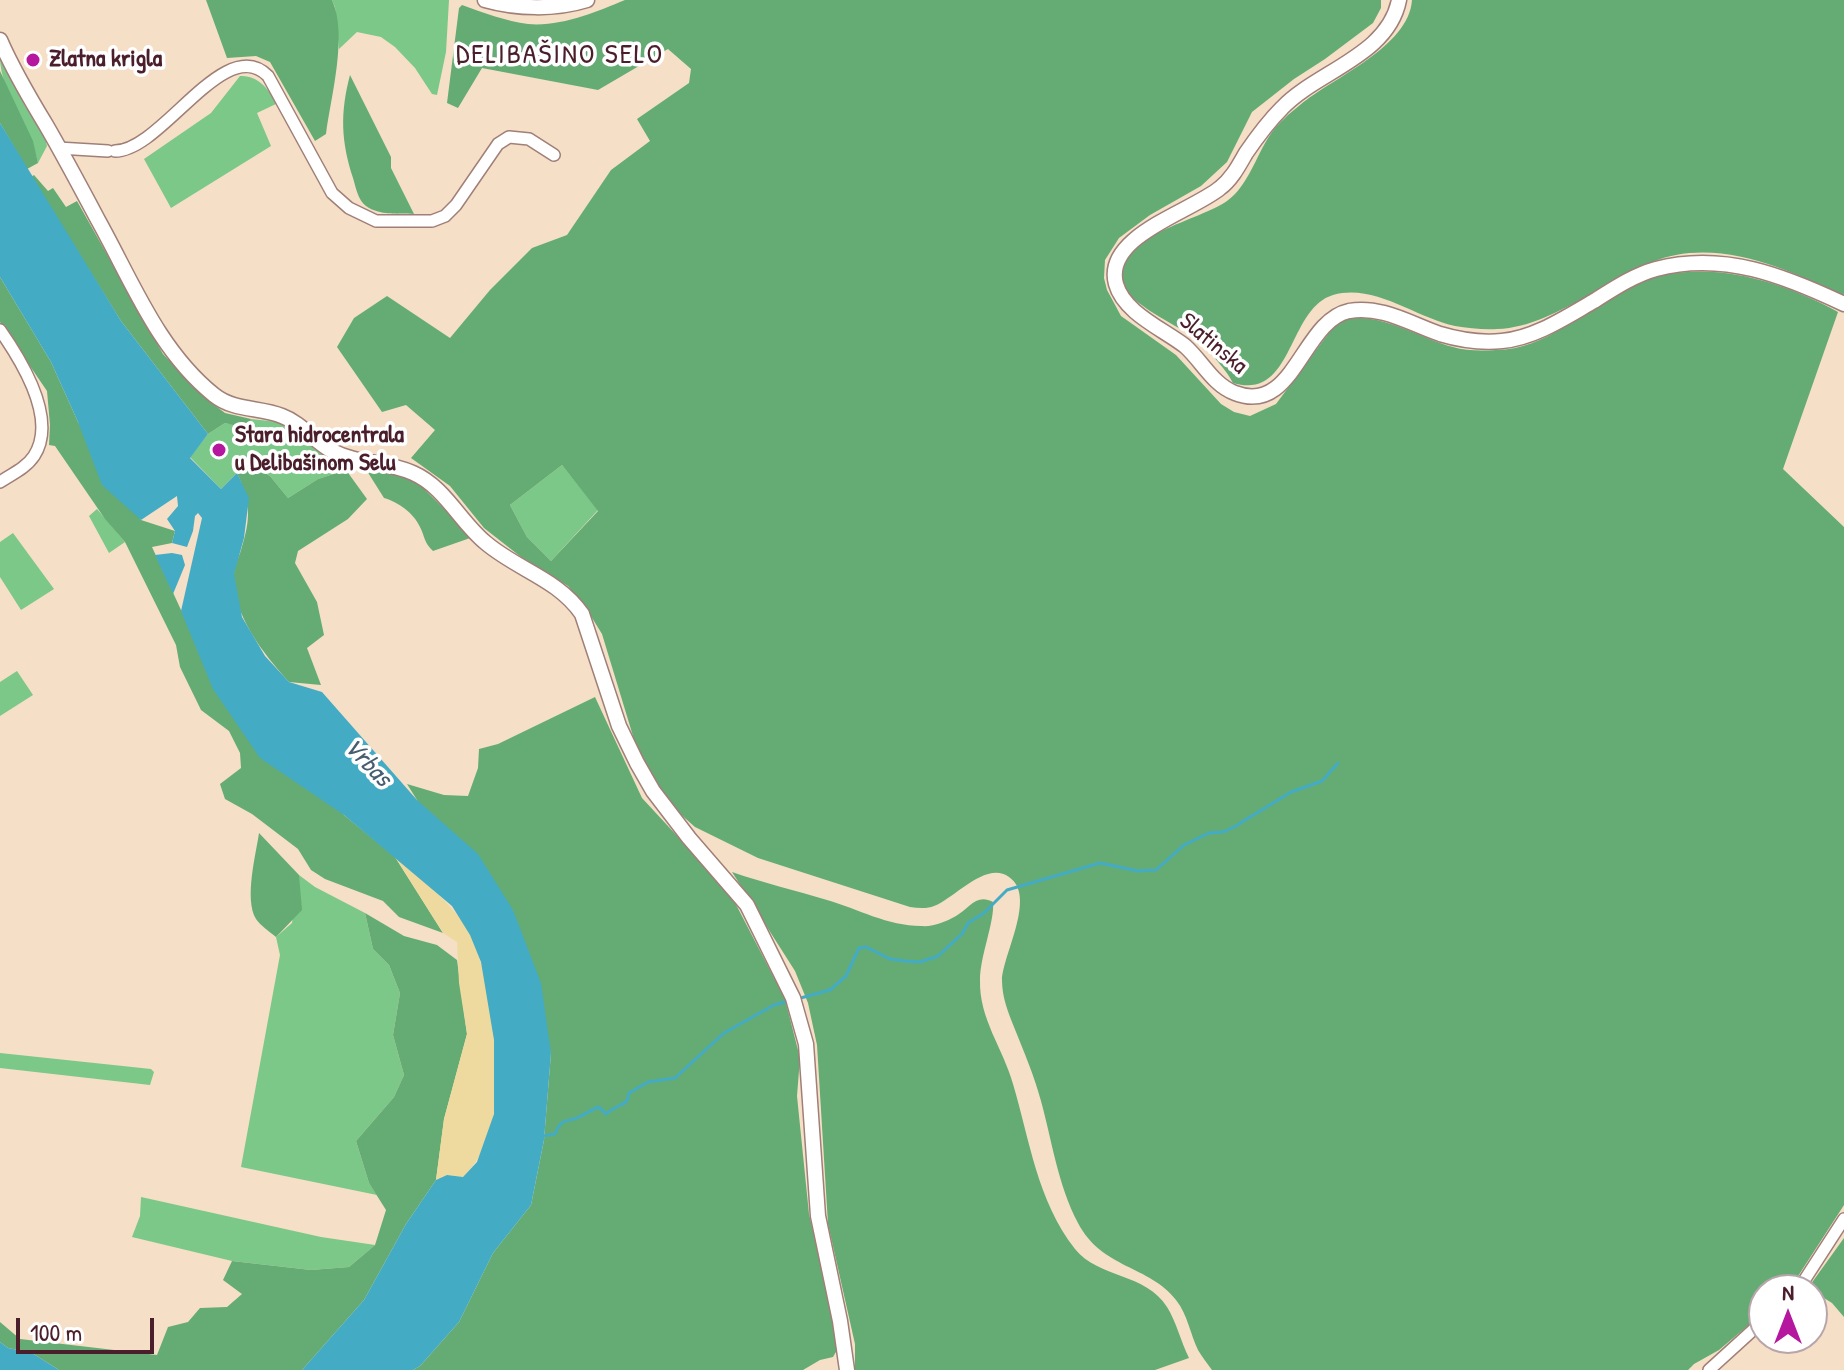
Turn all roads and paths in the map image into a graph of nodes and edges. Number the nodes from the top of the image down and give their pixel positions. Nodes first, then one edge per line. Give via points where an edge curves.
1 (485, 0) edge
2 (587, 0) edge
3 (1399, 0) edge
4 (0, 40) edge
5 (58, 148) junction
6 (554, 155) dead end
7 (1844, 304) edge
8 (0, 330) edge
9 (0, 482) edge
10 (1844, 1219) edge
11 (1808, 1274) edge
12 (1748, 1335) edge
13 (847, 1370) edge
14 (1709, 1370) edge

1 - 2 street via 553,7
3 - 7 street, Slatinska via 1392,24 1369,47 1284,105 1222,188 1121,252 1115,278 1119,293 1234,393 1252,397 1280,385 1329,321 1344,312 1391,315 1462,340 1504,341 1553,325 1625,282 1682,264 1744,267 1792,279
4 - 5 street
5 - 6 street via 123,151 153,133 231,68 252,65 274,85 332,193 376,221 432,221 445,216 498,144 509,137 529,139
5 - 13 street via 165,342 213,394 233,406 285,417 335,452 414,473 440,492 486,543 573,600 588,627 614,714 637,763 683,830 747,905 794,1002 806,1044 818,1216
8 - 9 street via 34,388 41,426 33,458
10 - 11 street
12 - 14 street

